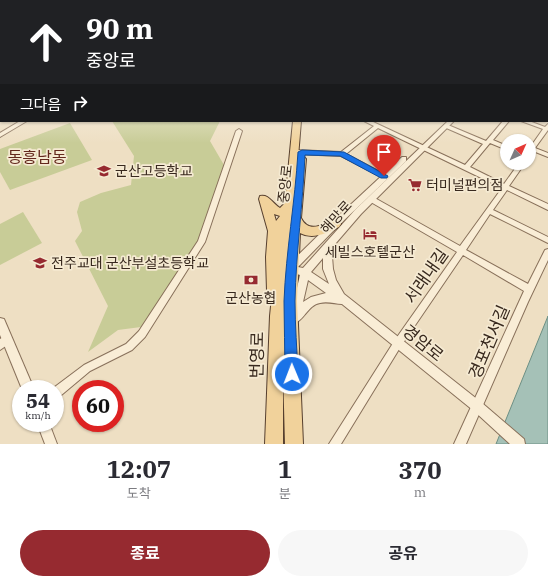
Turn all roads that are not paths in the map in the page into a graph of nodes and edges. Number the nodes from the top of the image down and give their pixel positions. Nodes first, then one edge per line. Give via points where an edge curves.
1 (22, 122) edge
2 (297, 122) edge
3 (303, 122) edge
4 (369, 122) edge
5 (450, 122) edge
6 (505, 122) edge
7 (528, 122) edge
8 (378, 126) junction
9 (446, 126) junction
10 (547, 127) edge
11 (239, 131) dead end
12 (0, 135) edge
13 (489, 143) junction
14 (536, 144) edge
15 (500, 146) edge
16 (423, 147) junction
17 (298, 152) junction
18 (536, 152) edge
19 (342, 154) junction
20 (548, 155) edge
21 (466, 168) junction
22 (517, 170) edge
23 (384, 176) junction
24 (506, 187) junction
25 (371, 199) junction
26 (548, 207) edge
27 (291, 211) junction
28 (490, 211) junction
29 (335, 224) junction
30 (274, 237) junction
31 (333, 240) junction
32 (548, 240) edge
33 (462, 250) junction
34 (548, 252) edge
35 (293, 269) junction
36 (528, 289) junction
37 (349, 303) junction
38 (277, 316) junction
39 (0, 323) edge
40 (292, 325) junction
41 (4, 342) edge
42 (398, 343) junction
43 (23, 380) edge
44 (64, 386) edge
45 (478, 407) junction
46 (46, 432) edge
47 (52, 444) edge
48 (274, 444) edge
49 (294, 444) edge
50 (335, 444) edge
51 (460, 444) edge
52 (520, 444) edge

1 - 12 street
2 - 17 main road, 중앙로
3 - 17 main road, 중앙로
4 - 8 street
5 - 9 street, 해망로
6 - 13 street
7 - 10 street
8 - 16 street
8 - 19 street
9 - 13 street
9 - 16 street, 해망로
10 - 14 street
11 - 44 street via 201,242 142,334 129,347 87,368
13 - 15 street
13 - 21 street
16 - 21 street
16 - 23 street, 해망로 via 416,149
16 - 25 street, 해망로
17 - 19 street, 중앙로
17 - 27 main road, 중앙로
17 - 27 main road, 중앙로 via 300,190
18 - 20 street
19 - 23 street
21 - 24 street
22 - 24 street, 서래내길
23 - 29 street, 해망로
24 - 26 street
24 - 28 street, 서래내길
25 - 31 street, 해망로
25 - 33 street
27 - 29 main road via 297,224 305,230 320,231
27 - 30 main road
27 - 30 main road via 279,212 270,207 264,199
27 - 35 main road, 중앙로
28 - 32 street
28 - 33 street, 서래내길
29 - 35 street, 해망로
30 - 38 main road via 272,267
31 - 35 street, 해망로
31 - 37 street via 327,254 329,275 341,296
33 - 36 street
33 - 42 street, 서래내길
34 - 36 street, 경포천서길
35 - 37 street
35 - 38 main road, 번영로
35 - 40 main road via 290,301
36 - 45 street, 경포천서길
37 - 40 street via 335,298 320,298 304,306
37 - 42 street, 경암로
38 - 48 main road, 번영로
39 - 41 street
40 - 49 main road
41 - 43 street
42 - 45 street, 경암로
42 - 50 street, 서래내길
45 - 51 street, 경포천서길
45 - 52 street, 경암로
46 - 47 street

